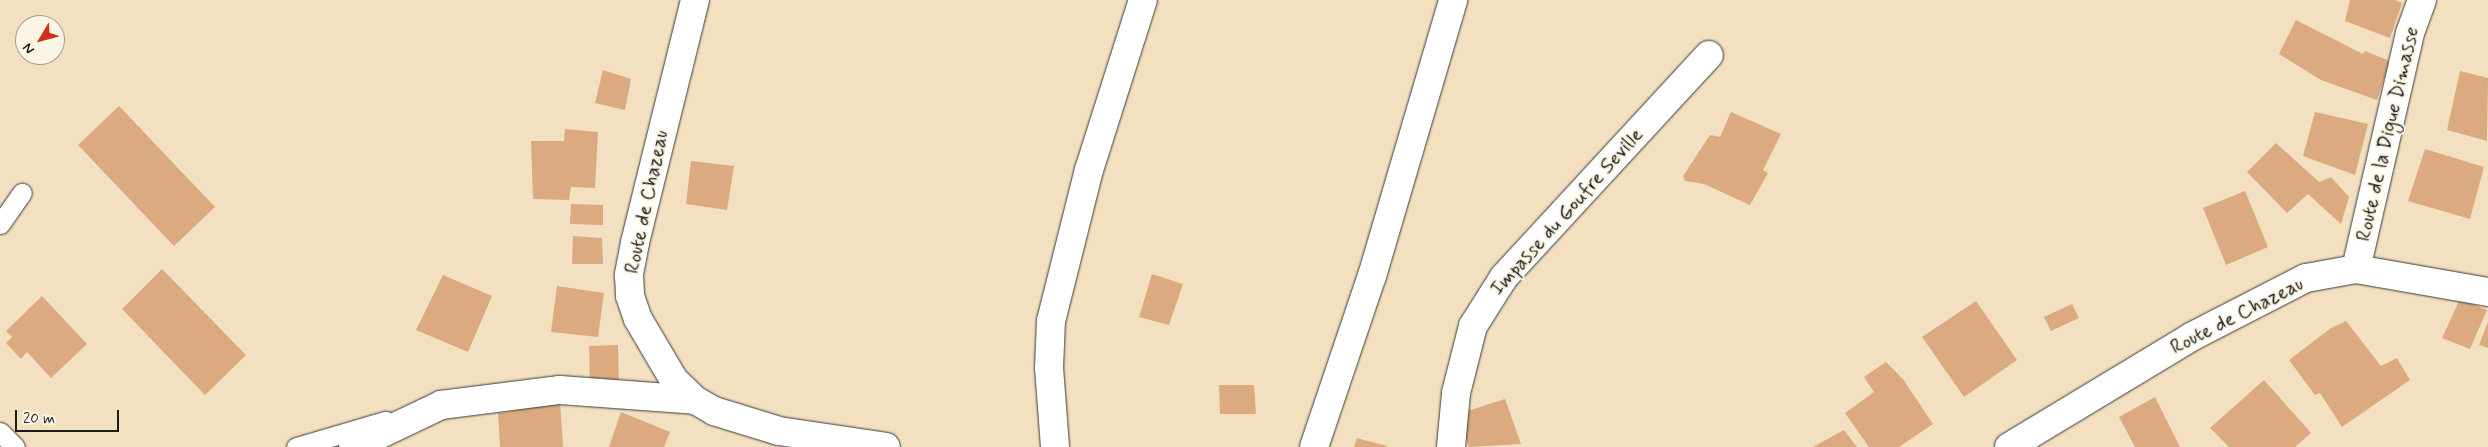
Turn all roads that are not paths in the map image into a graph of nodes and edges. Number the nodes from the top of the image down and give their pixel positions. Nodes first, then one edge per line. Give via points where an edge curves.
1 (695, 0) edge
2 (1143, 0) edge
3 (1453, 0) edge
4 (2422, 0) edge
5 (1709, 55) dead end
6 (22, 193) dead end
7 (0, 224) edge
8 (2356, 269) junction
9 (2488, 292) edge
10 (695, 400) junction
11 (441, 405) junction
12 (0, 432) edge
13 (778, 439) edge
14 (14, 447) edge
15 (296, 447) edge
16 (353, 447) edge
17 (886, 447) edge
18 (1055, 447) edge
19 (1314, 447) edge
20 (1451, 447) edge
21 (2008, 447) edge

1 - 10 street, Route de Chazeau via 629,275 630,296 650,342 674,380
2 - 18 street via 1089,170 1052,320 1049,368
3 - 19 street via 1372,276
4 - 8 street, Route de la Digue Dimasse via 2410,33
5 - 20 street, Impasse du Goufre Seville via 1504,277 1473,326 1456,393
6 - 7 lane
8 - 9 street, Route de Chazeau
8 - 21 street, Route de Chazeau via 2306,278 2191,337
10 - 11 street via 560,390
10 - 13 street, Route de Chazeau
11 - 15 lane
11 - 16 street
12 - 14 lane
13 - 17 street, Route de Chazeau

